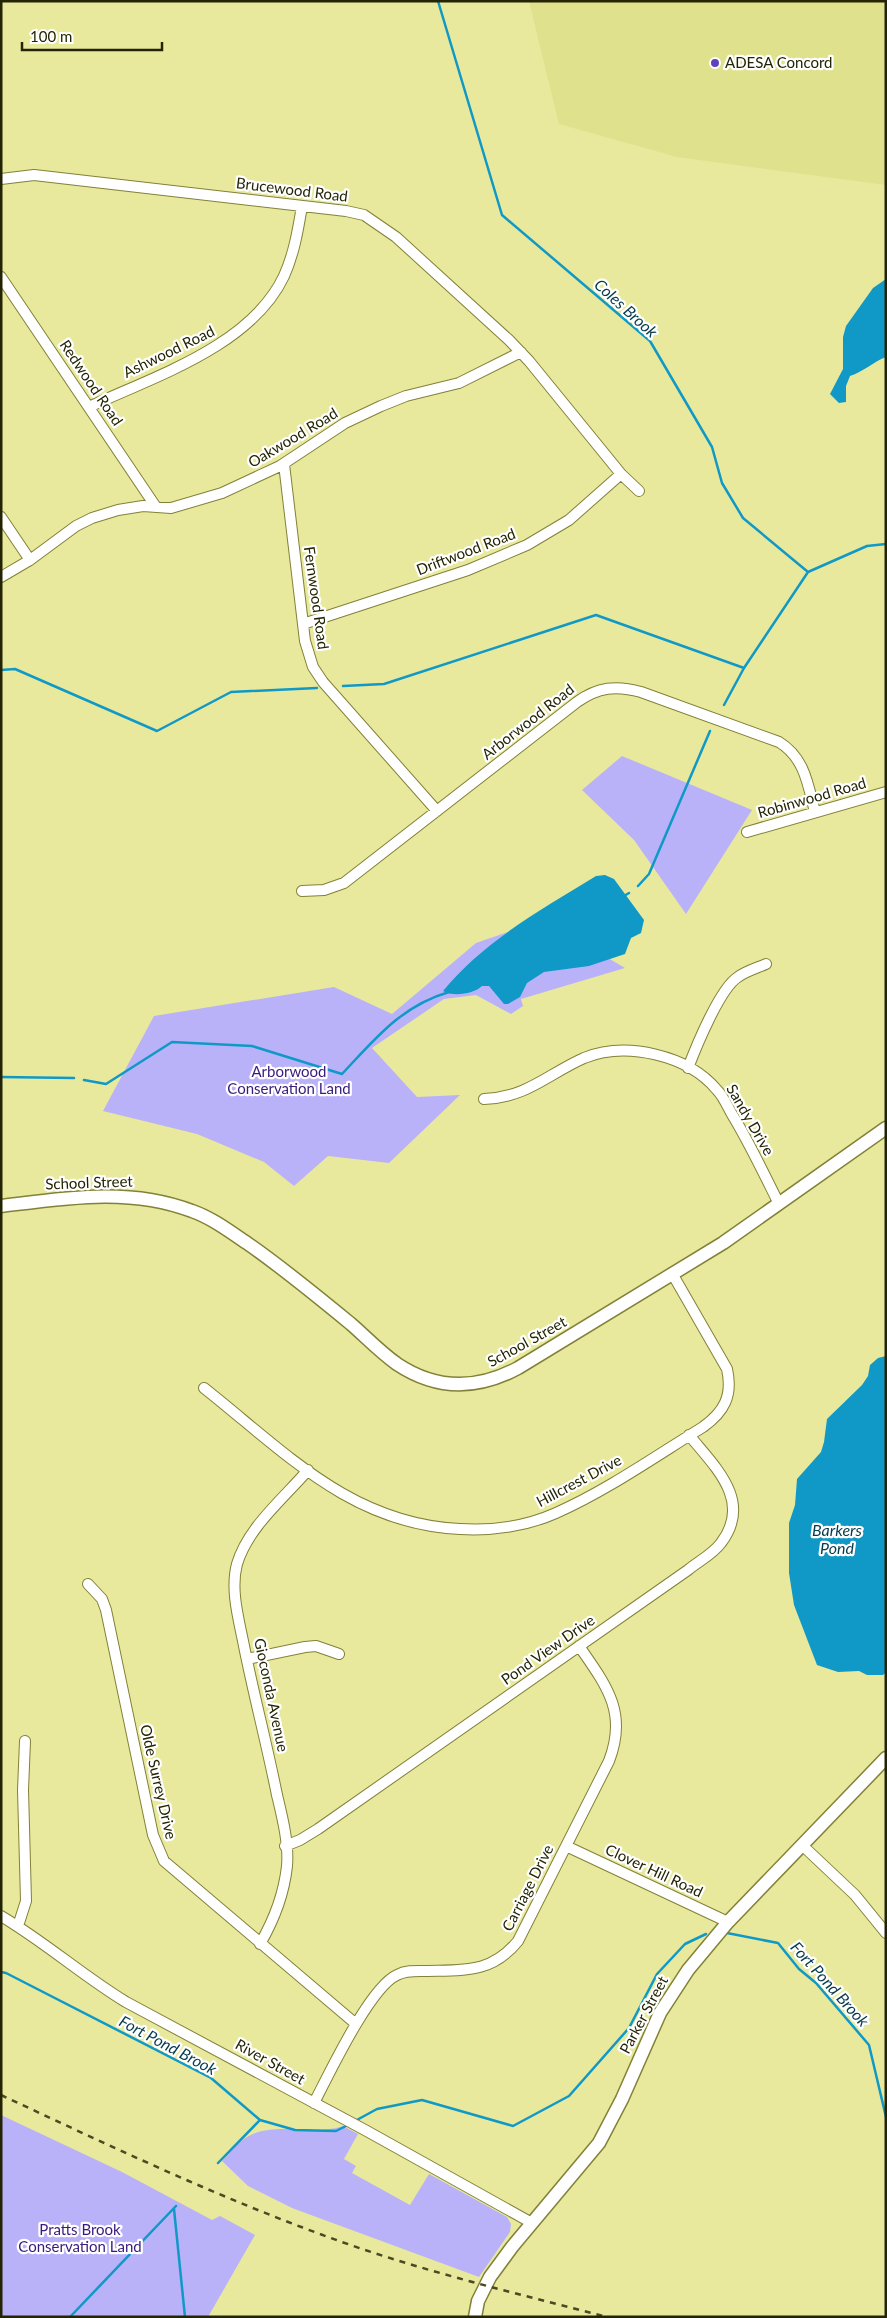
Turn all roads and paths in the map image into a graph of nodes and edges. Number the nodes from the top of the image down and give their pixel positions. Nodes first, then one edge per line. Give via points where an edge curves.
1 (1, 179) edge
2 (302, 206) junction
3 (1, 277) edge
4 (521, 352) junction
5 (89, 407) junction
6 (284, 464) junction
7 (622, 474) junction
8 (639, 491) dead end
9 (156, 507) junction
10 (1, 517) edge
11 (30, 560) junction
12 (1, 577) edge
13 (303, 624) junction
14 (886, 792) edge
15 (438, 811) junction
16 (815, 812) junction
17 (747, 832) dead end
18 (302, 891) dead end
19 (766, 964) dead end
20 (688, 1068) junction
21 (484, 1099) dead end
22 (886, 1128) edge
23 (779, 1204) junction
24 (1, 1206) edge
25 (673, 1275) junction
26 (204, 1388) dead end
27 (689, 1435) junction
28 (308, 1470) junction
29 (88, 1584) dead end
30 (579, 1646) junction
31 (339, 1654) dead end
32 (247, 1659) junction
33 (24, 1741) dead end
34 (886, 1758) edge
35 (802, 1845) junction
36 (286, 1846) junction
37 (566, 1846) junction
38 (1, 1916) edge
39 (728, 1922) junction
40 (18, 1926) junction
41 (886, 1932) edge
42 (260, 1944) junction
43 (356, 2024) junction
44 (314, 2103) junction
45 (532, 2223) junction
46 (475, 2317) edge

1 - 2 street, Brucewood Road via 34,176
2 - 4 street, Brucewood Road via 364,215 389,231
2 - 5 street, Ashwood Road via 294,249 283,276 270,299 245,327 200,355
3 - 5 street, Redwood Road
4 - 6 street, Oakwood Road via 459,383 406,396 345,423
4 - 7 street, Brucewood Road
5 - 9 street, Redwood Road
6 - 9 street, Oakwood Road via 259,478 192,503 171,508
6 - 13 street, Fernwood Road
7 - 8 street, Brucewood Road
7 - 13 street, Driftwood Road via 568,520 528,545 468,570
9 - 11 street, Oakwood Road via 118,510 92,518
10 - 11 street
11 - 12 street, Oakwood Road
13 - 15 street, Fernwood Road via 307,650 318,675
14 - 16 street, Robinwood Road
15 - 16 street, Arborwood Road via 584,697 601,689 620,687 772,738 793,751 801,764
15 - 18 street, Arborwood Road via 344,883 324,890
16 - 17 street, Robinwood Road
19 - 20 street via 738,977 729,986 694,1050
20 - 21 street, Sandy Drive via 662,1056 640,1051 594,1054 524,1092
20 - 23 street, Sandy Drive via 717,1090
22 - 23 street, School Street
23 - 25 street, School Street
24 - 25 street, School Street via 112,1196 156,1200 193,1211 214,1221 264,1256 397,1364 449,1384 478,1384 503,1376
25 - 27 street, Hillcrest Drive via 724,1361 730,1383 723,1409 715,1419
26 - 28 street, Hillcrest Drive
27 - 28 street, Hillcrest Drive via 555,1514 491,1529 430,1527 394,1518 357,1503
27 - 30 street, Pond View Drive via 718,1471 732,1496 734,1516 726,1535 713,1552
28 - 32 street, Gioconda Avenue via 255,1531 237,1564 236,1596
29 - 42 street, Olde Surrey Drive via 98,1593 106,1610 159,1853 170,1867
30 - 36 street, Pond View Drive via 318,1829
30 - 37 street, Carriage Drive via 612,1697 617,1732 609,1761
31 - 32 street via 316,1646
32 - 36 street, Gioconda Avenue
33 - 40 street via 26,1901
34 - 35 street, Parker Street
35 - 39 street, Parker Street
35 - 41 street via 855,1895
36 - 42 street, Gioconda Avenue via 285,1882 274,1917
37 - 39 street, Clover Hill Road
37 - 43 street, Carriage Drive via 518,1941 504,1956 481,1968 396,1975
38 - 40 street, River Street
39 - 45 street, Parker Street via 688,1970 660,2013 599,2143
40 - 44 street, River Street via 119,1998
42 - 43 street, Olde Surrey Drive
43 - 44 street, Carriage Drive
44 - 45 street, River Street
45 - 46 street, Parker Street via 485,2285

